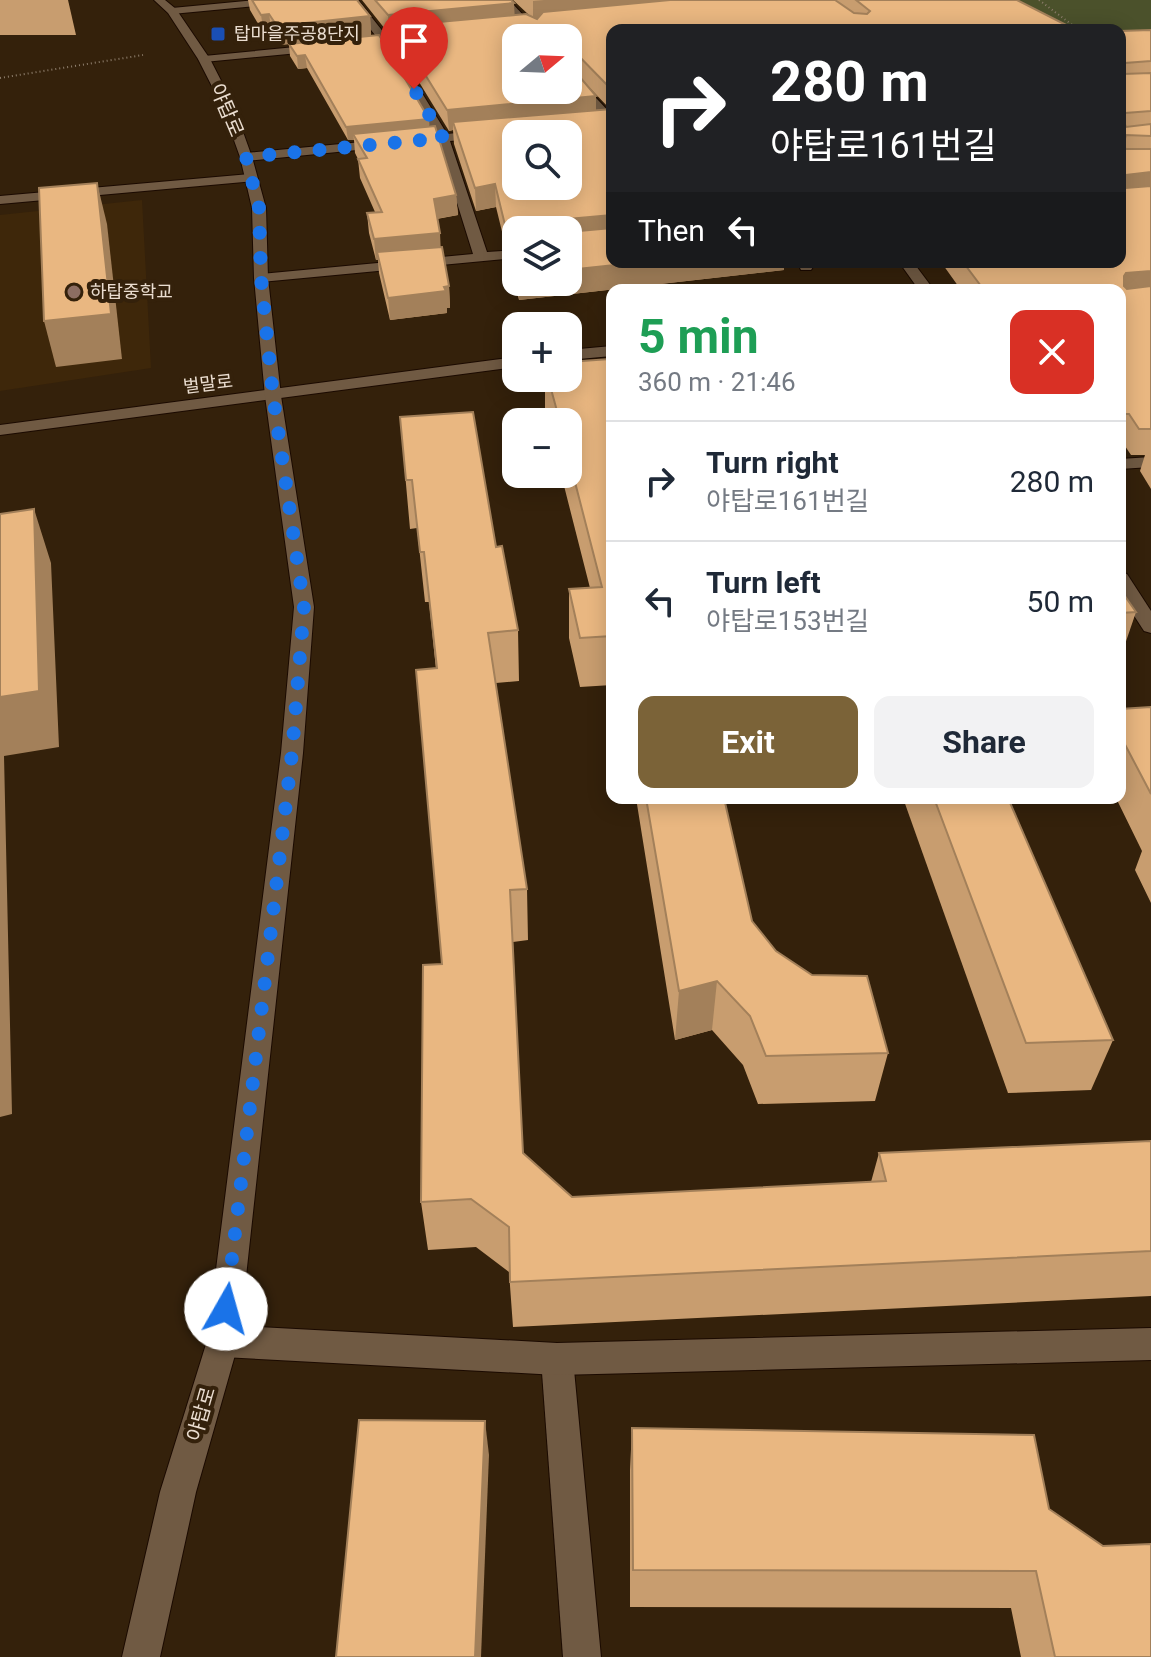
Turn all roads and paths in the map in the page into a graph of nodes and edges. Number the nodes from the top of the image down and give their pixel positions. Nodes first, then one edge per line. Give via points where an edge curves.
1 (159, 0) edge
2 (289, 0) edge
3 (353, 0) edge
4 (503, 0) edge
5 (1039, 0) edge
6 (172, 11) junction
7 (528, 24) edge
8 (1071, 24) edge
9 (443, 35) edge
10 (385, 41) junction
11 (143, 55) dead end
12 (204, 59) junction
13 (0, 78) edge
14 (582, 87) edge
15 (606, 115) edge
16 (606, 122) edge
17 (596, 123) edge
18 (502, 132) edge
19 (443, 138) junction
20 (246, 157) junction
21 (250, 178) junction
22 (0, 200) edge
23 (502, 255) edge
24 (481, 257) junction
25 (261, 278) junction
26 (606, 352) edge
27 (582, 354) edge
28 (502, 364) edge
29 (273, 396) junction
30 (0, 430) edge
31 (1151, 462) edge
32 (1126, 464) edge
33 (1126, 587) edge
34 (1151, 627) edge
35 (223, 1341) junction
36 (1151, 1344) edge
37 (557, 1359) junction
38 (141, 1657) edge
39 (582, 1657) edge

1 - 6 street, 야탑로
2 - 6 street
3 - 10 street
4 - 7 street
5 - 8 path
6 - 12 street, 야탑로
9 - 10 street
10 - 12 street
10 - 19 street
11 - 13 path
12 - 20 street, 야탑로
14 - 15 street
16 - 17 street
18 - 19 street
19 - 20 street
19 - 24 street
20 - 21 street, 야탑로
21 - 22 street
21 - 25 street, 야탑로 via 259,208
23 - 24 street
24 - 25 street
25 - 29 street, 야탑로
26 - 27 street
28 - 29 street, 벌말로
29 - 30 street, 벌말로
29 - 35 street, 야탑로 via 304,607 292,753
31 - 32 street
33 - 34 street
35 - 37 street
35 - 38 street, 야탑로 via 178,1492
36 - 37 street
37 - 39 street

